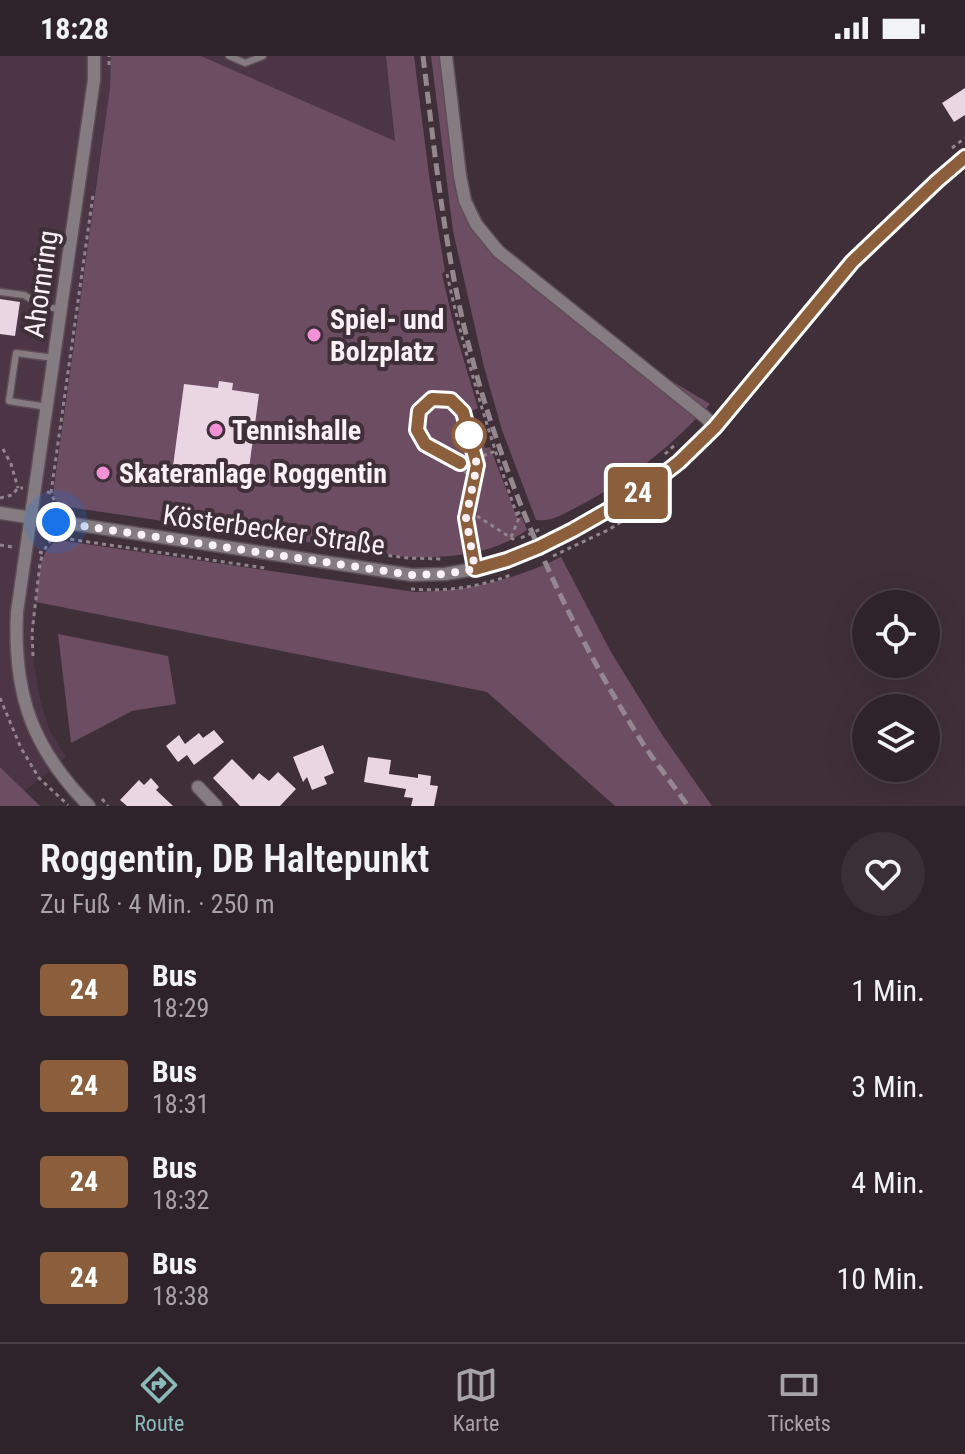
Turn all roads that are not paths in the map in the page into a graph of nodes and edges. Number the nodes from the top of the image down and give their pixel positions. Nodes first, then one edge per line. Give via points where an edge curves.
1 (94, 56) edge
2 (229, 56) edge
3 (263, 56) edge
4 (446, 56) edge
5 (965, 157) edge
6 (0, 292) edge
7 (61, 309) junction
8 (54, 358) junction
9 (47, 407) junction
10 (715, 427) junction
11 (475, 482) junction
12 (0, 513) edge
13 (31, 518) junction
14 (475, 569) junction
15 (198, 787) dead end
16 (89, 806) edge
17 (216, 806) edge

1 - 7 street, Ahornring
2 - 3 lane via 245,63
4 - 10 street via 460,176 476,224 498,251
5 - 10 street, Kösterbecker Straße via 852,262
6 - 7 lane
7 - 8 street, Ahornring
8 - 9 street, Ahornring
8 - 9 lane via 16,353 10,389 9,401
9 - 13 street, Ahornring
10 - 14 street, Kösterbecker Straße via 679,462 607,512 539,547
11 - 11 lane via 476,458 463,412 451,400 432,399 419,411 417,430 425,444 460,463
11 - 14 lane via 466,518
12 - 13 street, Kösterbecker Straße
13 - 14 street, Kösterbecker Straße via 412,575
13 - 16 street, Ahornring via 15,640 23,699 53,766
15 - 17 street

